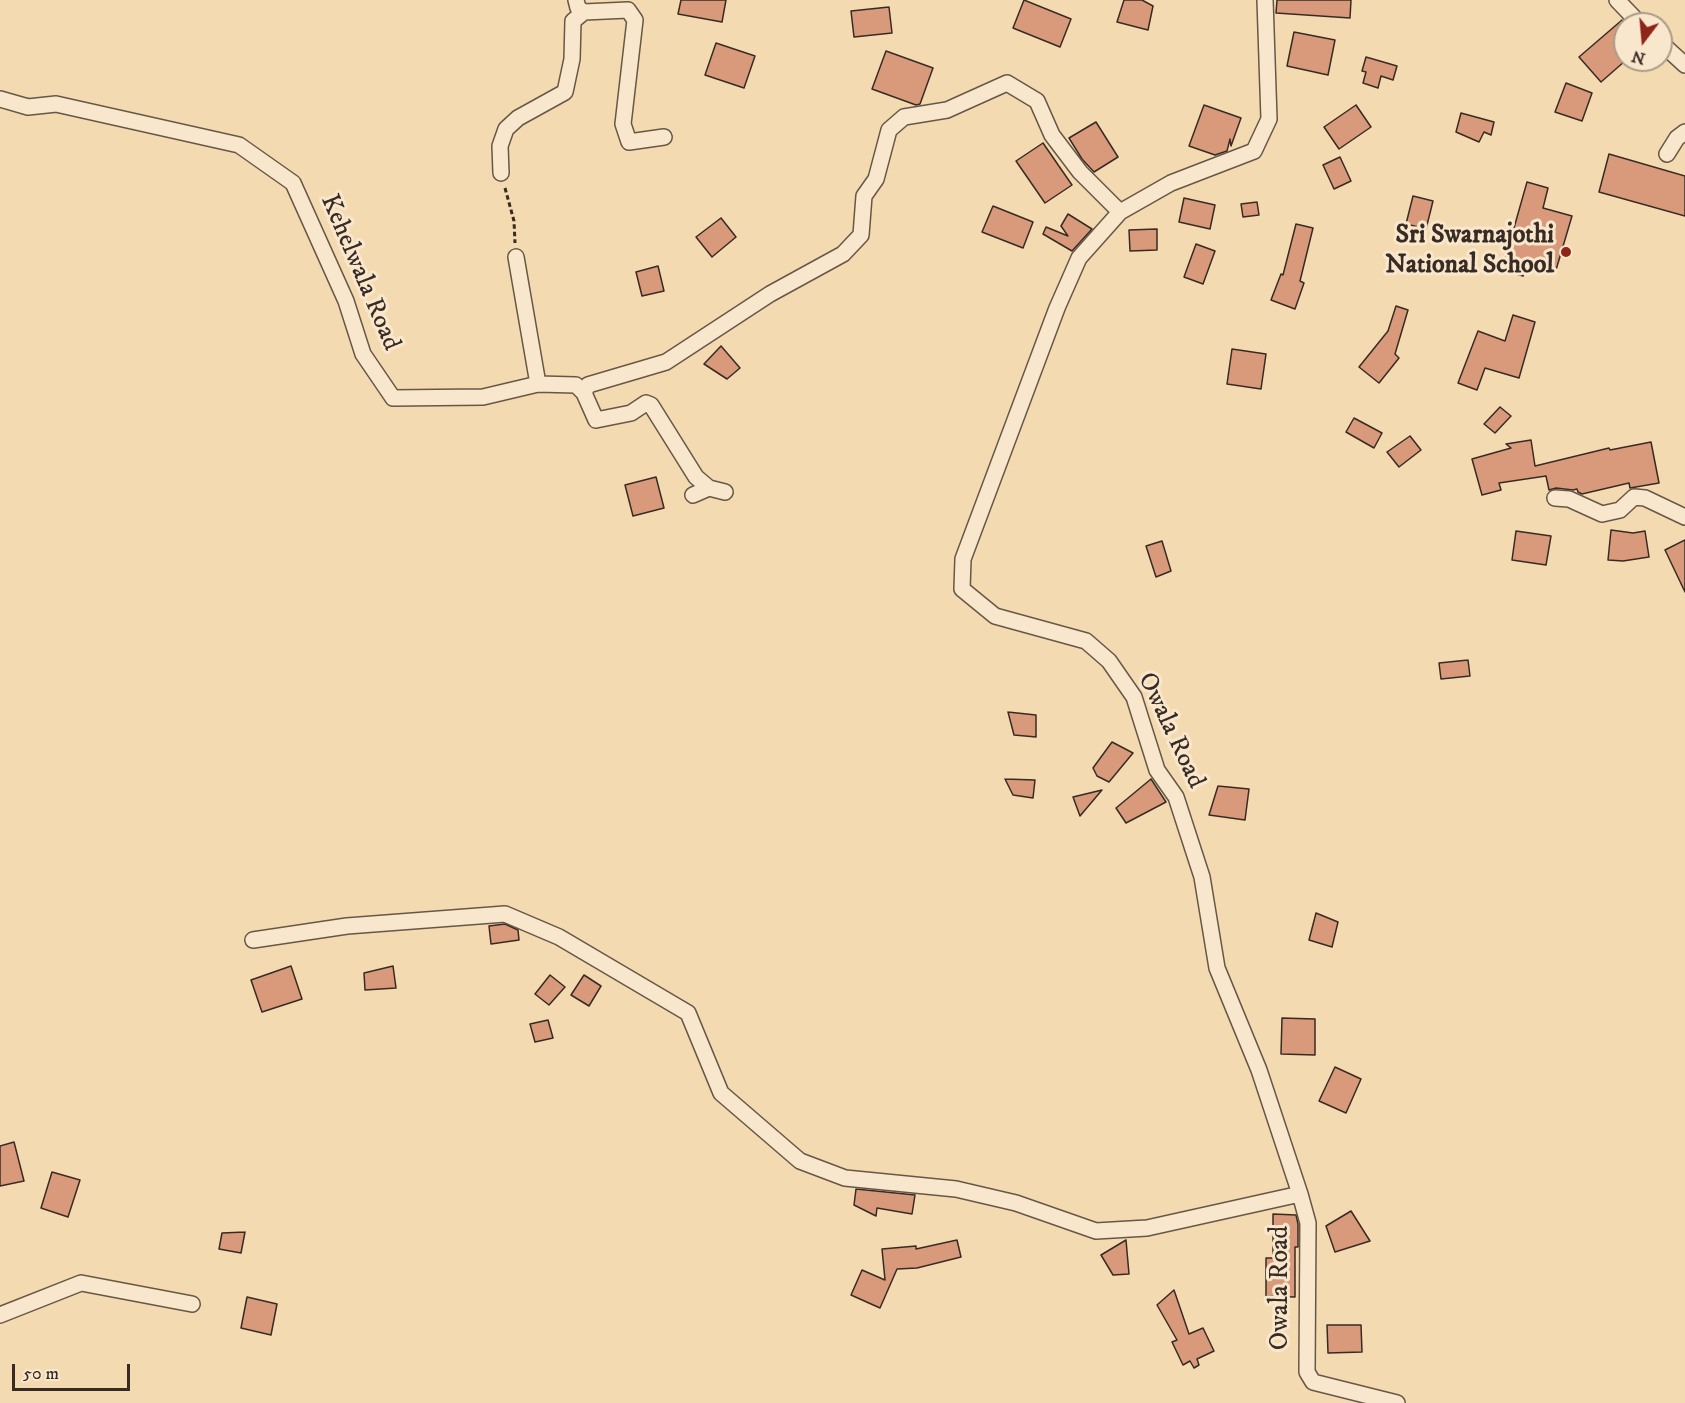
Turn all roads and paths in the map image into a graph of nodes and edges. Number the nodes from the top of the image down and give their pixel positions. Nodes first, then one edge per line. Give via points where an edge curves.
1 (1265, 0) edge
2 (1617, 0) edge
3 (580, 6) edge
4 (1628, 12) edge
5 (1673, 54) edge
6 (1685, 65) edge
7 (0, 99) edge
8 (1685, 132) edge
9 (664, 136) dead end
10 (1667, 154) dead end
11 (501, 173) joint
12 (1120, 212) junction
13 (516, 257) joint
14 (538, 384) junction
15 (584, 393) junction
16 (709, 488) junction
17 (725, 492) dead end
18 (693, 495) dead end
19 (1555, 498) dead end
20 (1685, 517) edge
21 (253, 940) dead end
22 (1300, 1194) junction
23 (192, 1304) dead end
24 (0, 1315) edge
25 (1397, 1403) edge

1 - 12 street, Owala Road via 1269,118 1254,151 1171,183
2 - 4 street
3 - 9 street via 628,10 635,20 623,124 629,142
3 - 11 street via 573,21 572,59 565,92 506,129 500,146
5 - 6 street
7 - 14 street, Kehelwala Road via 28,107 56,104 239,144 293,183 346,301 363,354 393,398 483,397
8 - 10 street
11 - 13 path via 514,221
12 - 15 street via 1080,172 1052,135 1037,101 1007,83 947,110 904,117 889,130 876,179 864,196 861,235 843,254 770,294 666,362 588,385
12 - 22 street, Owala Road via 1079,258 1057,308 963,559 962,589 995,616 1086,641 1109,661 1134,697 1157,770 1176,797 1202,877 1217,968 1259,1070
13 - 14 street
14 - 15 street, Kehelwala Road via 576,385
15 - 16 street via 596,420 631,413 646,403 651,405 696,477
16 - 17 street
16 - 18 street
19 - 20 street via 1569,499 1602,514 1620,510 1634,497 1645,498
21 - 22 street via 347,926 505,914 559,937 688,1013 721,1093 800,1161 845,1178 956,1189 1016,1203 1096,1231 1147,1228
22 - 25 street, Owala Road via 1308,1223 1307,1372 1313,1382
23 - 24 street via 81,1283

